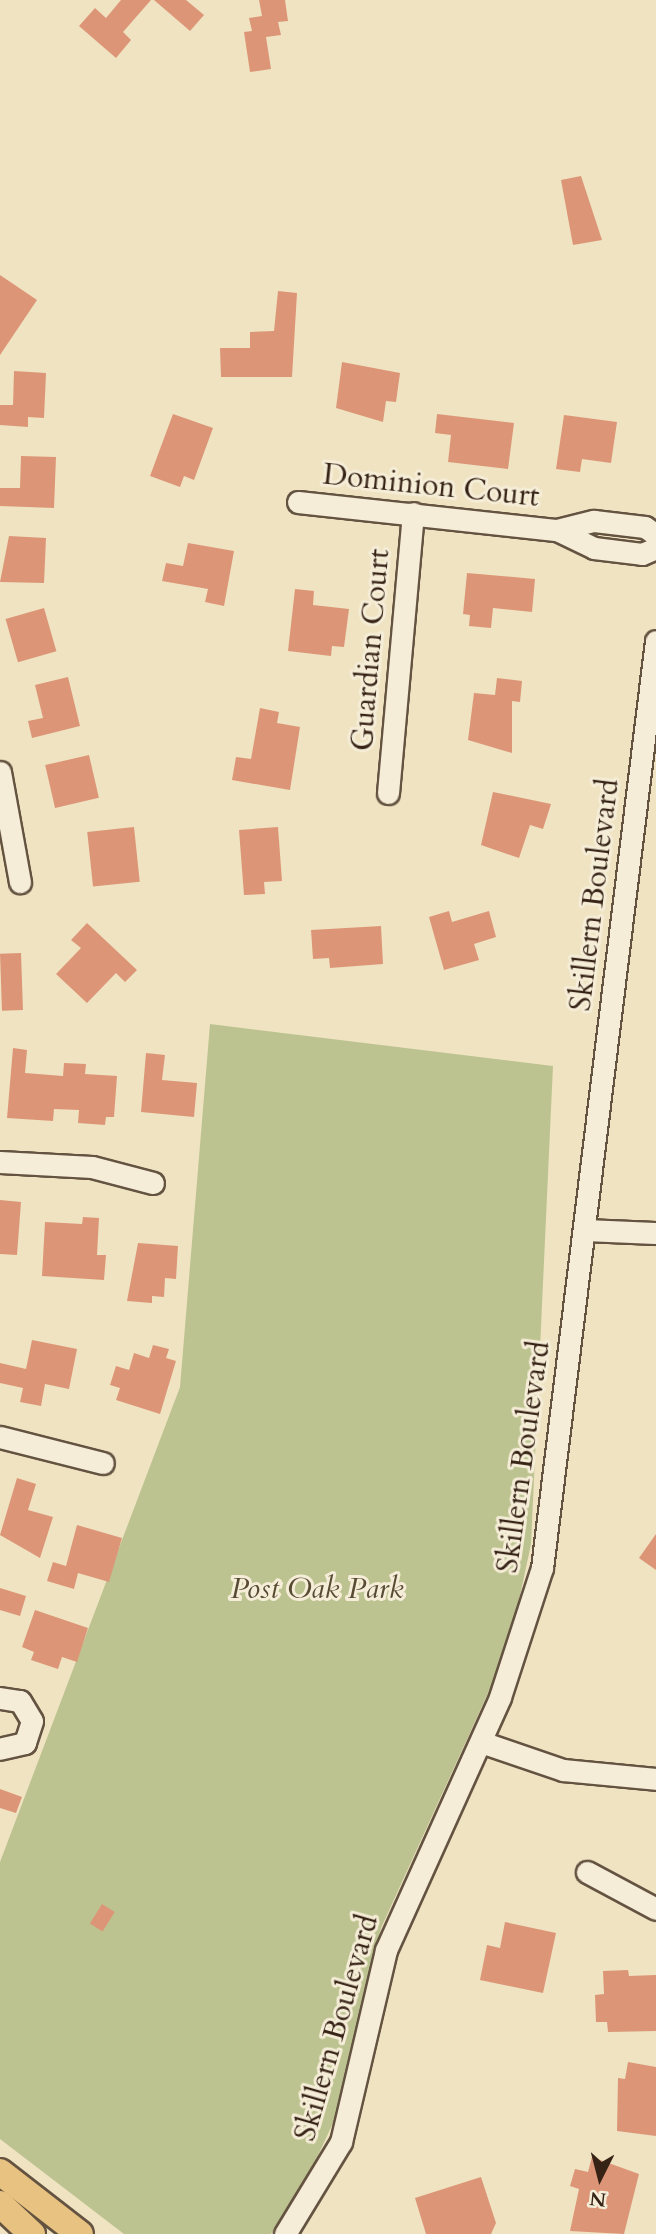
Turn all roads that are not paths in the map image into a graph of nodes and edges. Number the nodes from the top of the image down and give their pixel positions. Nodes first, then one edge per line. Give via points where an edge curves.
1 (298, 502) dead end
2 (413, 513) junction
3 (557, 530) junction
4 (656, 535) edge
5 (656, 548) edge
6 (656, 641) edge
7 (0, 772) edge
8 (388, 793) dead end
9 (6, 833) edge
10 (20, 882) dead end
11 (0, 1162) edge
12 (153, 1183) dead end
13 (584, 1230) junction
14 (656, 1233) edge
15 (0, 1437) edge
16 (103, 1463) dead end
17 (0, 1698) edge
18 (481, 1742) junction
19 (0, 1749) edge
20 (656, 1779) edge
21 (587, 1872) dead end
22 (656, 1909) edge
23 (0, 2172) edge
24 (0, 2204) edge
25 (32, 2234) edge
26 (80, 2234) edge
27 (285, 2234) edge

1 - 2 street, Dominion Court
2 - 3 street, Dominion Court
2 - 8 street, Guardian Court
3 - 4 street, Dominion Court via 594,521 645,527
3 - 5 street, Dominion Court via 594,548 642,554
6 - 13 street, Skillern Boulevard
7 - 9 street
9 - 10 street
11 - 12 street via 92,1167
13 - 14 street
13 - 18 street, Skillern Boulevard via 542,1568 516,1657
15 - 16 street
17 - 19 street via 20,1701 32,1721 25,1743
18 - 20 street via 563,1770
18 - 27 street, Skillern Boulevard via 386,1950 341,2142
21 - 22 street
23 - 26 main road
24 - 25 main road

